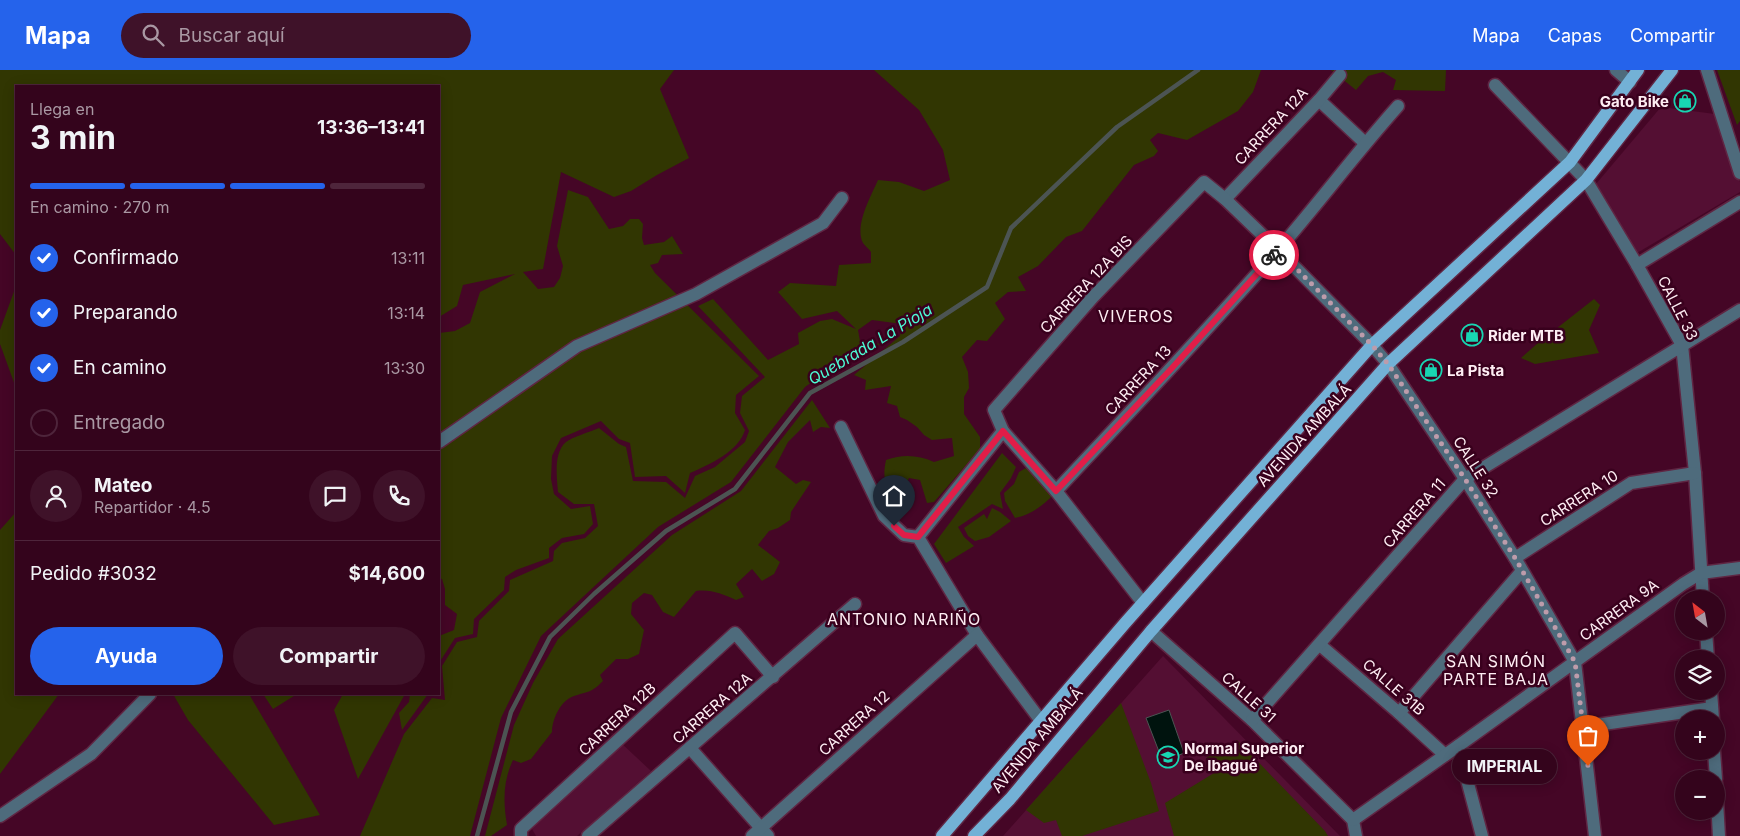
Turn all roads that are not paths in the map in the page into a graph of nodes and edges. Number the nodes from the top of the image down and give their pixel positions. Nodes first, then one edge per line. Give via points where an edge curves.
1 (1616, 70) edge
2 (1638, 70) edge
3 (1672, 70) edge
4 (1707, 70) edge
5 (1340, 75) dead end
6 (1630, 82) junction
7 (1495, 85) dead end
8 (1319, 100) junction
9 (1398, 106) dead end
10 (1365, 142) junction
11 (1570, 162) junction
12 (1740, 173) edge
13 (1586, 180) junction
14 (1204, 182) joint
15 (842, 198) dead end
16 (1225, 199) junction
17 (1740, 202) edge
18 (1278, 250) junction
19 (1637, 265) junction
20 (1740, 310) edge
21 (1372, 345) junction
22 (1682, 345) junction
23 (1388, 364) junction
24 (841, 427) dead end
25 (1003, 431) junction
26 (440, 441) edge
27 (1695, 473) junction
28 (1465, 479) junction
29 (1056, 491) junction
30 (918, 537) junction
31 (1515, 558) junction
32 (1740, 568) edge
33 (1522, 571) junction
34 (1701, 573) junction
35 (1702, 590) edge
36 (1143, 603) junction
37 (855, 604) dead end
38 (1151, 631) junction
39 (977, 635) junction
40 (1320, 645) junction
41 (1575, 662) junction
42 (773, 677) junction
43 (149, 695) edge
44 (1399, 713) junction
45 (1675, 718) edge
46 (1252, 720) junction
47 (1041, 721) junction
48 (1583, 727) junction
49 (1458, 746) junction
50 (690, 748) junction
51 (1445, 755) junction
52 (0, 816) edge
53 (1353, 820) junction
54 (1718, 820) edge
55 (521, 833) edge
56 (760, 833) edge
57 (588, 836) edge
58 (942, 836) edge
59 (974, 836) edge
60 (1356, 836) edge
61 (1482, 836) edge
62 (1595, 836) edge
63 (1719, 836) edge

1 - 6 street
2 - 6 main road, AVENIDA AMBALÁ
3 - 13 main road, AVENIDA AMBALÁ
4 - 12 street
5 - 8 street, CARRERA 12A
6 - 11 main road, AVENIDA AMBALÁ
7 - 11 street, CALLE 33
8 - 10 street
8 - 16 street, CARRERA 12A
9 - 10 street, CARRERA 13
10 - 18 street, CARRERA 13
11 - 13 street, CALLE 33
11 - 21 main road, AVENIDA AMBALÁ
13 - 19 street, CALLE 33
13 - 23 main road, AVENIDA AMBALÁ
14 - 16 street, CALLE 32
14 - 25 street, CARRERA 12A BIS via 1093,297 994,410
15 - 26 street via 823,222 696,294 577,346
16 - 18 street, CALLE 32
17 - 19 street
18 - 21 street, CALLE 32
18 - 29 street, CARRERA 13
19 - 22 street, CALLE 33
20 - 22 street, CARRERA 11
21 - 23 street, CALLE 32
21 - 36 main road, AVENIDA AMBALÁ
22 - 27 street, CALLE 33
22 - 28 street, CARRERA 11
23 - 28 street, CALLE 32
23 - 38 main road, AVENIDA AMBALÁ
24 - 30 street via 884,516 904,535
25 - 29 street
25 - 30 street
27 - 31 street, CARRERA 10 via 1632,483
27 - 34 street, CALLE 33
28 - 31 street, CALLE 32
28 - 40 street, CARRERA 11
29 - 36 street
30 - 39 street
31 - 33 street, CALLE 32
32 - 34 street, CARRERA 9A
33 - 41 street, CALLE 32
33 - 44 street
34 - 35 street, CALLE 33
34 - 41 street, CARRERA 9A
36 - 47 main road, AVENIDA AMBALÁ
37 - 42 street, CARRERA 12A
38 - 46 street, CALLE 31
38 - 59 main road, AVENIDA AMBALÁ via 1010,799
39 - 47 street
39 - 56 street, CARRERA 12
40 - 44 street, CALLE 31B
40 - 46 street, CARRERA 11
41 - 48 street, CALLE 32
41 - 49 street, CARRERA 9A
42 - 50 street, CARRERA 12A
42 - 55 street, CARRERA 12B via 735,633
43 - 52 street via 91,754
44 - 51 street, CALLE 31B
45 - 48 street
46 - 53 street, CALLE 31
47 - 58 main road, AVENIDA AMBALÁ
48 - 62 street, CALLE 32
49 - 51 street, CARRERA 9A
49 - 61 street
50 - 56 street
50 - 57 street, CARRERA 12A
51 - 53 street, CARRERA 9A
53 - 60 street
54 - 63 street

